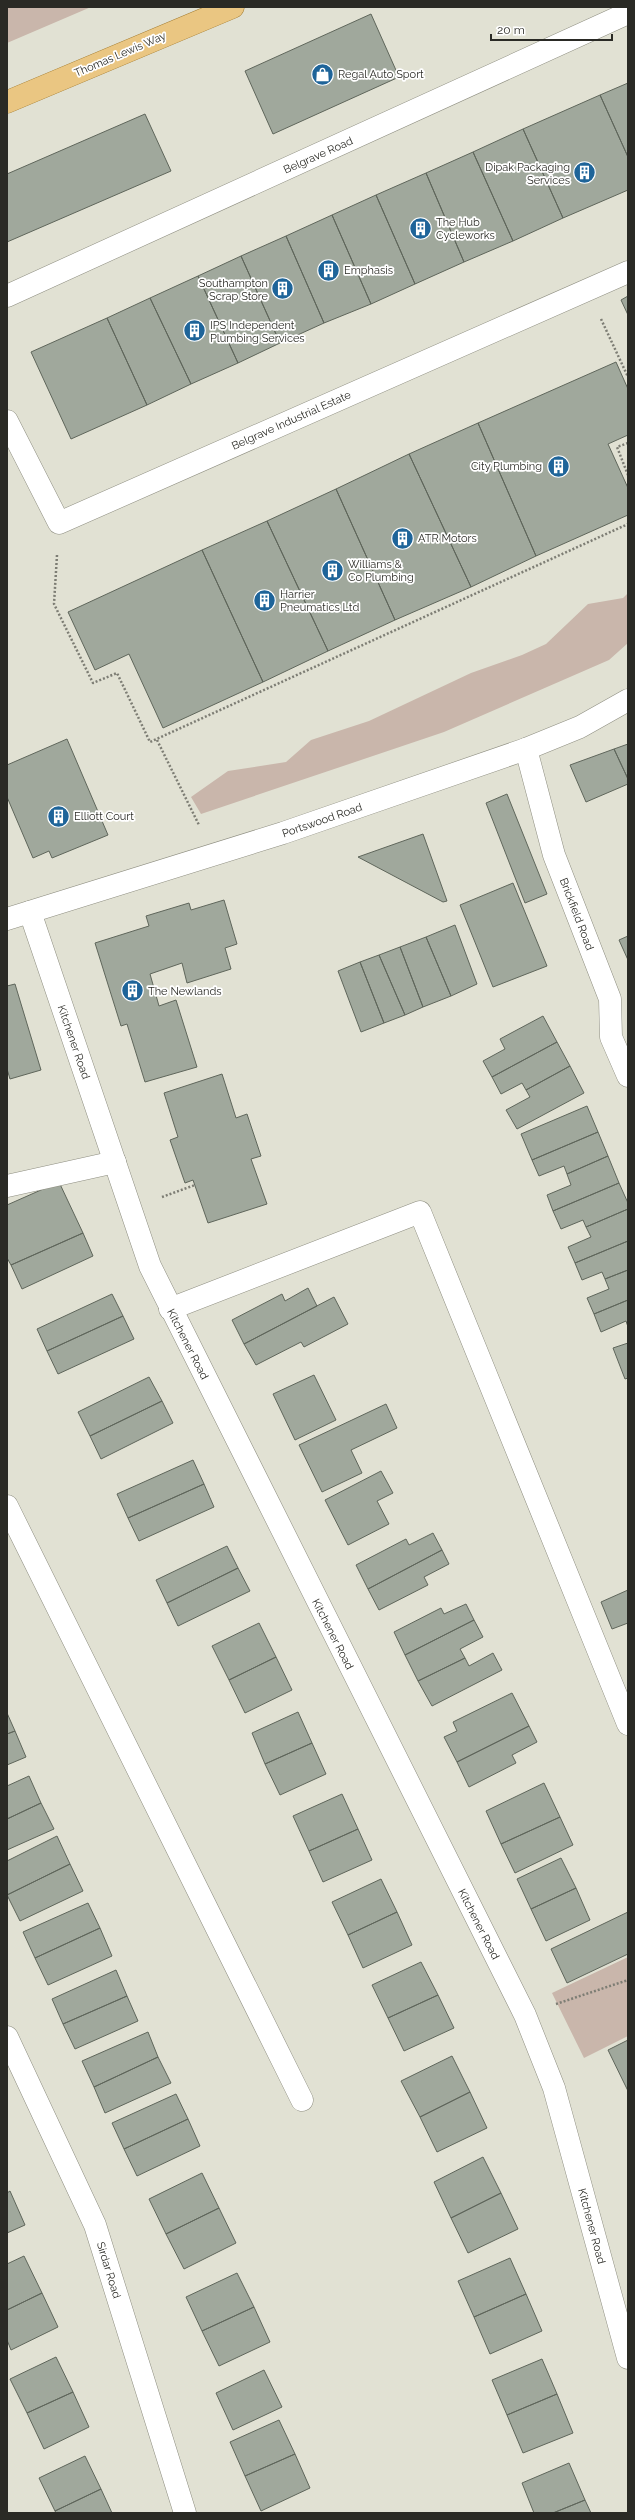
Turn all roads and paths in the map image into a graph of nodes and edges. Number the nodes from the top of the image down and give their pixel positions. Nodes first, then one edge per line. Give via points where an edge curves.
1 (232, 7) edge
2 (628, 13) edge
3 (7, 102) edge
4 (628, 272) edge
5 (588, 290) junction
6 (7, 296) edge
7 (628, 377) edge
8 (7, 421) edge
9 (628, 442) edge
10 (628, 475) edge
11 (59, 523) junction
12 (628, 524) edge
13 (628, 700) edge
14 (157, 740) junction
15 (526, 749) junction
16 (193, 813) dead end
17 (30, 912) junction
18 (7, 919) edge
19 (628, 1076) edge
20 (115, 1162) junction
21 (7, 1186) edge
22 (170, 1309) junction
23 (7, 1506) edge
24 (628, 1724) edge
25 (628, 1980) edge
26 (524, 2015) junction
27 (7, 2037) edge
28 (302, 2100) dead end
29 (628, 2358) edge
30 (185, 2513) edge

1 - 3 main road, Thomas Lewis Way
2 - 6 street, Belgrave Road
4 - 5 street, Belgrave Industrial Estate
5 - 7 path
5 - 11 street, Belgrave Industrial Estate
8 - 11 street
9 - 10 path via 617,447
11 - 14 path via 54,604 93,683 117,673 150,742
12 - 14 path
13 - 15 street, Portswood Road via 580,727
14 - 16 path
15 - 17 street, Portswood Road via 283,833
15 - 19 street, Brickfield Road via 554,855 610,998 611,1037
17 - 18 street, Portswood Road
17 - 20 street, Kitchener Road
20 - 21 street
20 - 22 street, Kitchener Road via 150,1266
22 - 24 street via 420,1212
22 - 26 street, Kitchener Road
23 - 28 street
25 - 26 path
26 - 29 street, Kitchener Road via 554,2088
27 - 30 street, Sirdar Road via 95,2225

